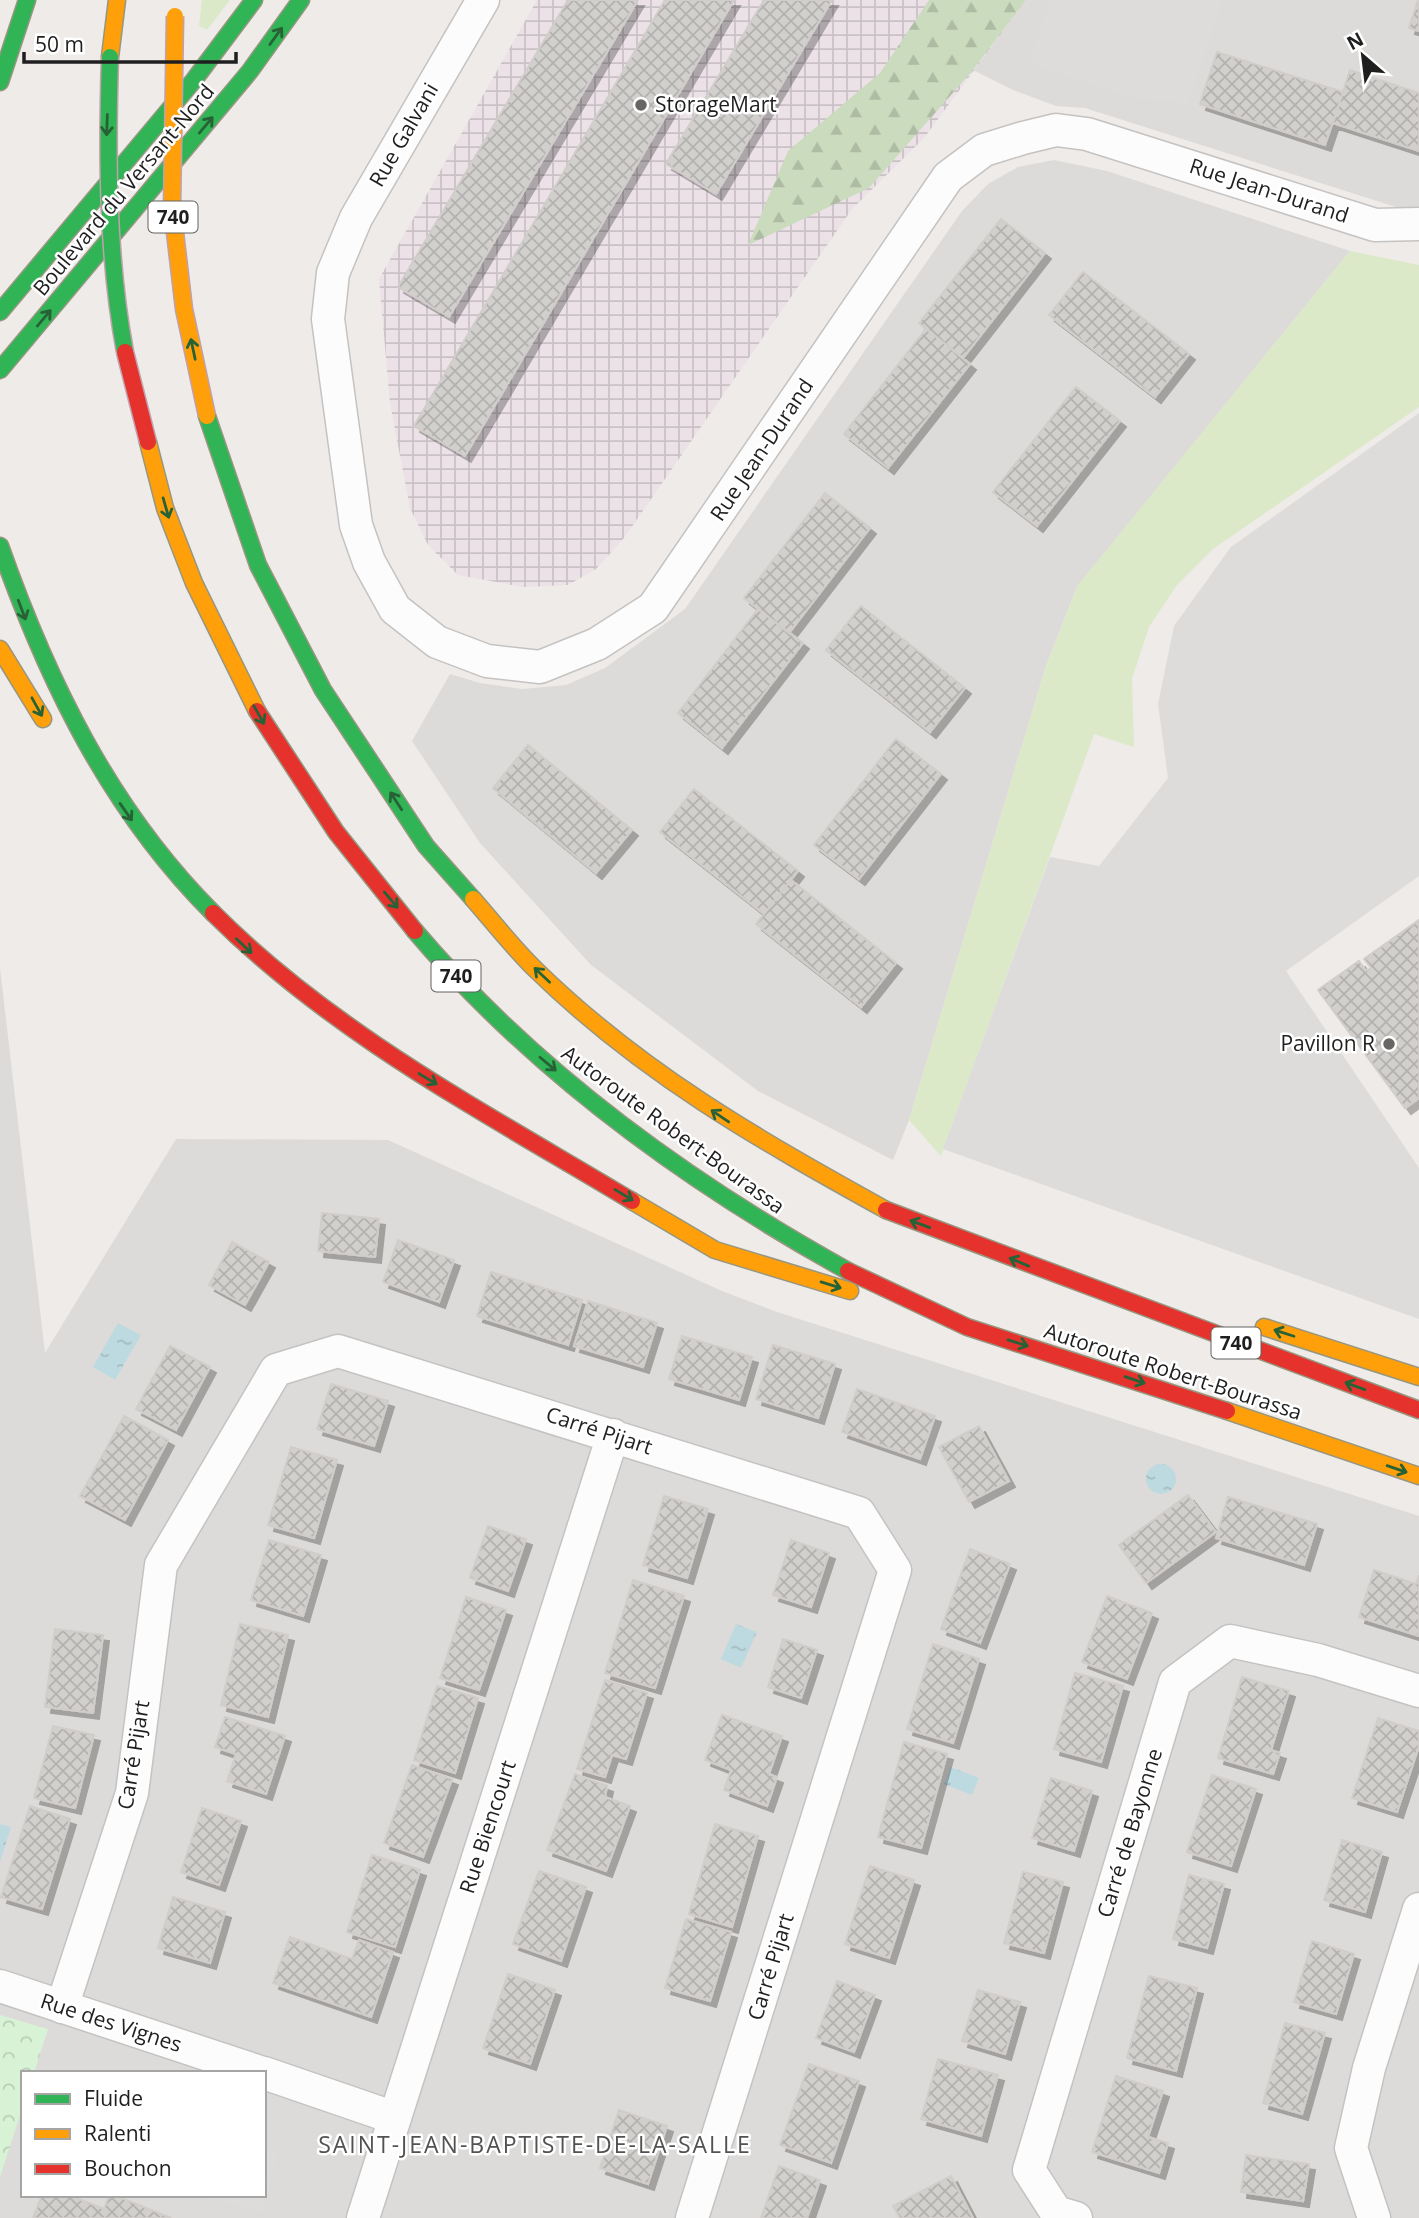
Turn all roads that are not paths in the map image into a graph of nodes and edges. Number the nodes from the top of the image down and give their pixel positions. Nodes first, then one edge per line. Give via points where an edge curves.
1 (27, 0) edge
2 (117, 0) edge
3 (254, 0) edge
4 (301, 0) edge
5 (483, 0) edge
6 (176, 8) edge
7 (0, 82) edge
8 (1419, 224) edge
9 (333, 273) joint
10 (0, 312) edge
11 (0, 370) edge
12 (0, 546) edge
13 (0, 649) edge
14 (51, 731) dead end
15 (127, 840) dead end
16 (196, 898) junction
17 (1054, 1277) junction
18 (1202, 1310) dead end
19 (1254, 1324) dead end
20 (966, 1327) junction
21 (1419, 1377) edge
22 (1419, 1410) edge
23 (612, 1436) junction
24 (1419, 1476) edge
25 (1419, 1691) edge
26 (1419, 1909) edge
27 (1414, 1940) edge
28 (0, 1986) edge
29 (62, 2007) junction
30 (257, 2071) edge
31 (266, 2074) edge
32 (395, 2118) junction
33 (363, 2218) edge
34 (692, 2218) edge
35 (1076, 2218) edge
36 (1374, 2218) edge

1 - 7 main road
2 -> 20 main road, Autoroute Robert-Bourassa / 740, bridge via 106,151 111,242 125,345 167,514 227,656 267,728 381,889 473,995 546,1062 628,1128 772,1229 861,1278
3 - 10 main road, Boulevard du Versant-Nord via 194,80
11 -> 4 main road, Boulevard du Versant-Nord via 250,71
5 - 9 street, Rue Galvani via 356,218
17 -> 6 main road, Autoroute Robert-Bourassa / 740, bridge via 892,1214 747,1133 654,1070 535,968 426,846 323,690 258,565 207,416 184,309 172,207
8 - 9 street, Rue Jean-Durand via 1375,225 1087,134 1056,130 984,150 948,177 653,608 597,644 541,667 487,661 437,642 395,609 369,562 356,525 328,319
12 -> 16 main road via 36,648 80,740 132,820
13 -> 14 main road
15 - 16 main road
16 -> 20 main road via 258,959 337,1022 715,1250
17 - 18 main road
22 -> 17 main road, Autoroute Robert-Bourassa / 740
21 -> 19 main road
20 -> 24 main road, Autoroute Robert-Bourassa / 740
23 - 29 street, Carré Pijart via 338,1351 276,1370 161,1565 132,1793
23 - 32 street, Rue Biencourt
23 - 34 street, Carré Pijart via 859,1513 895,1570
25 - 35 street, Carré de Bayonne via 1318,1660 1230,1641 1175,1682 1028,2170 1056,2212
26 - 27 street
27 - 36 street via 1369,2068 1351,2148
28 - 29 street, Rue des Vignes
29 - 30 street, Rue des Vignes
31 - 32 street, Rue des Vignes
32 - 33 street, Rue Biencourt

